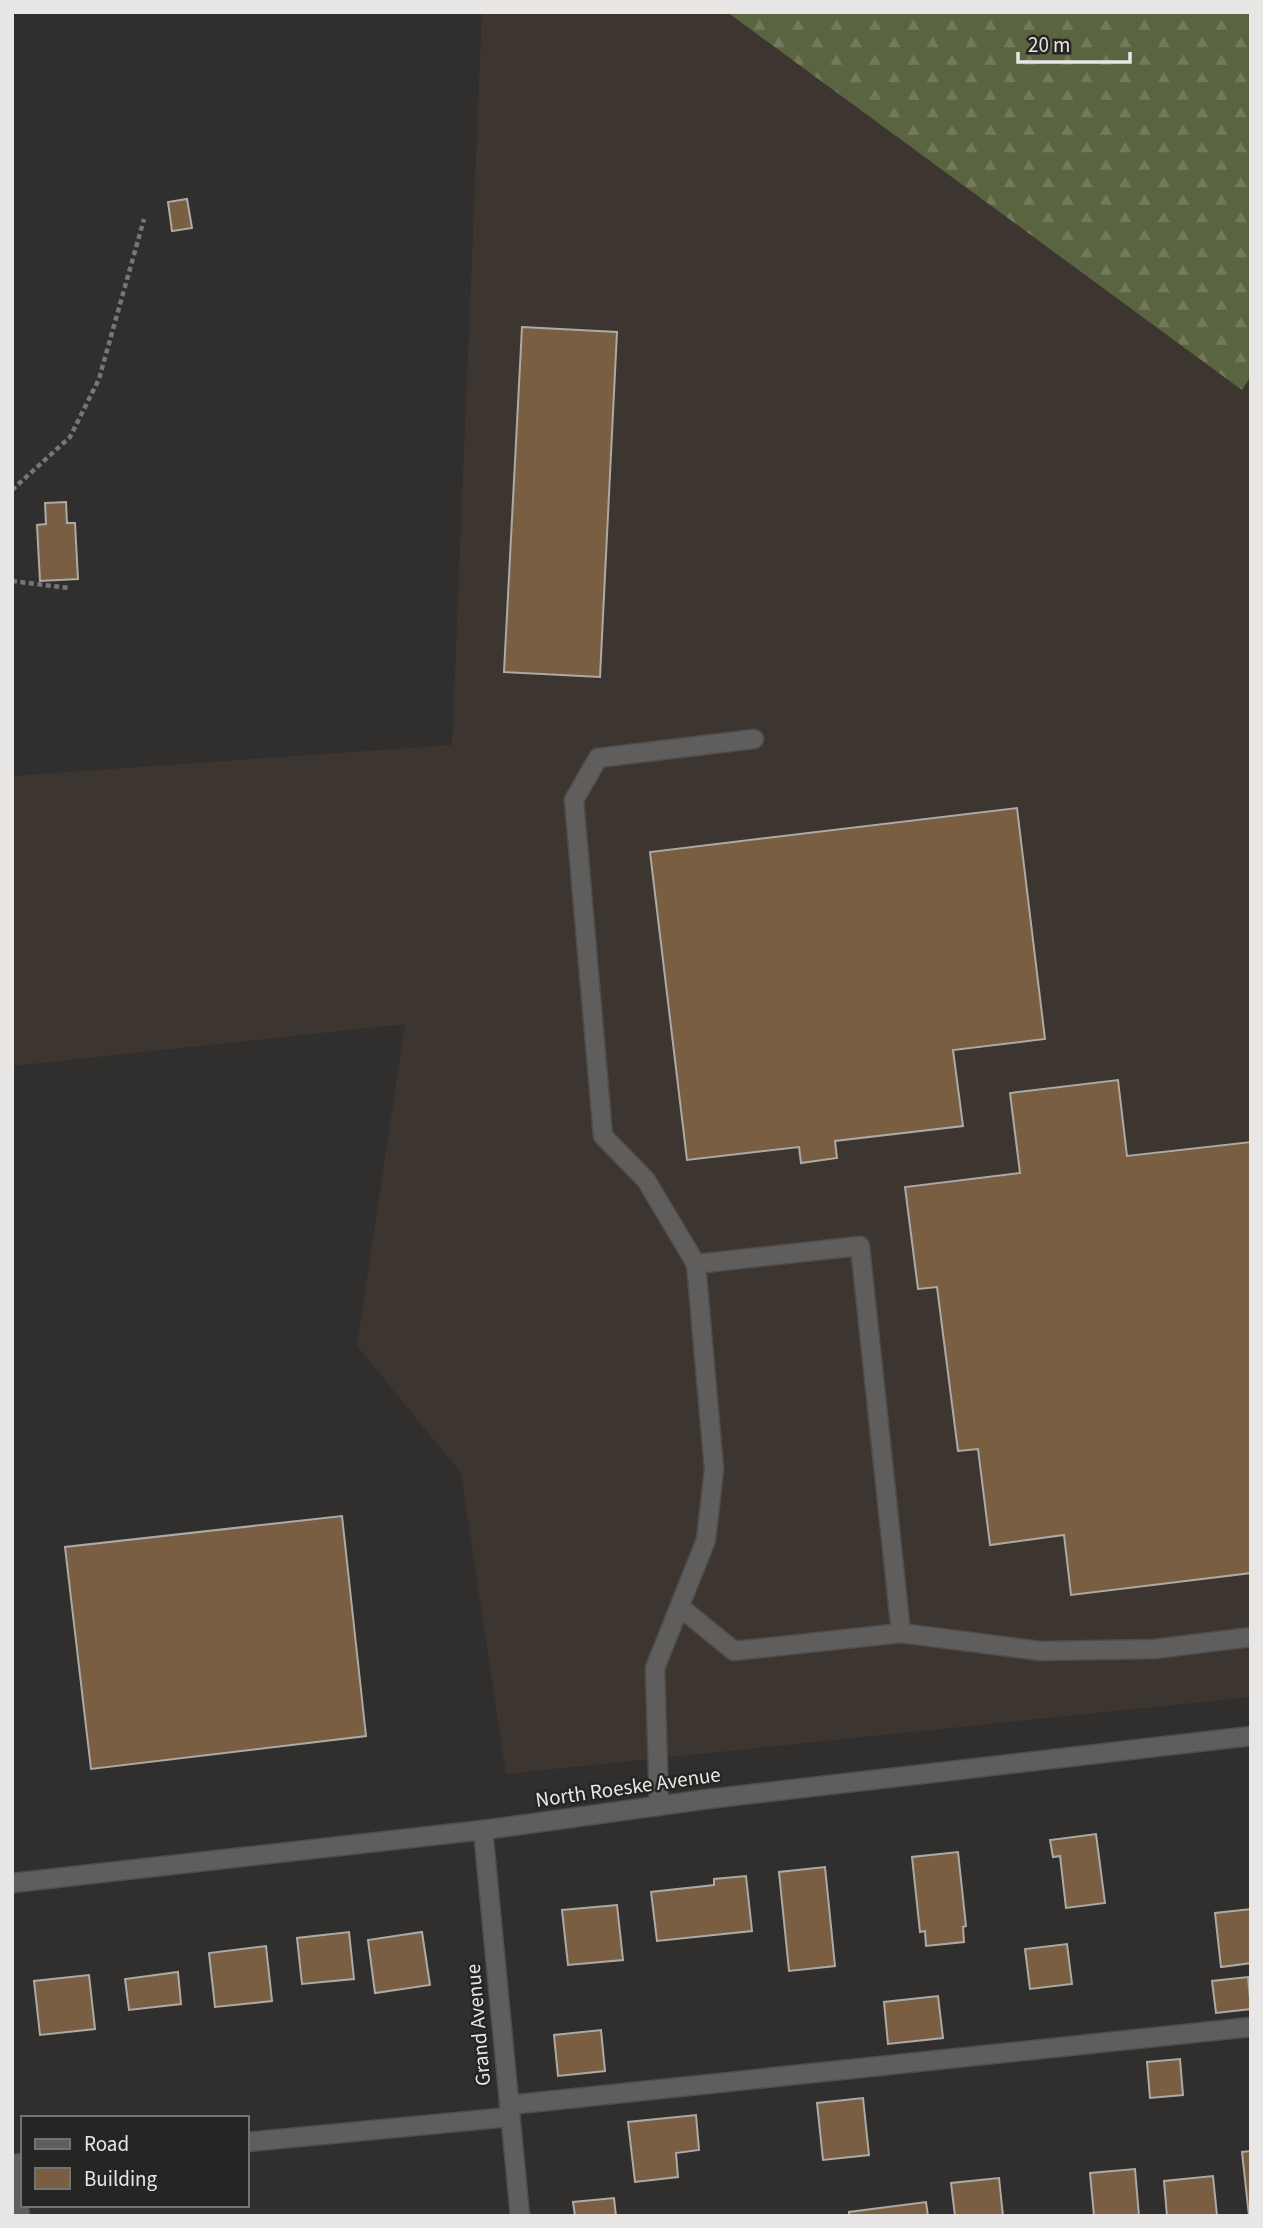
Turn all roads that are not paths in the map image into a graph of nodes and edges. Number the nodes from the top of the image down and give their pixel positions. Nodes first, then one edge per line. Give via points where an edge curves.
1 (754, 739) dead end
2 (696, 1264) junction
3 (680, 1607) junction
4 (901, 1633) junction
5 (1251, 1637) edge
6 (1251, 1736) edge
7 (659, 1805) junction
8 (483, 1830) junction
9 (12, 1883) edge
10 (1251, 2026) edge
11 (509, 2111) junction
12 (248, 2142) edge
13 (21, 2163) edge
14 (20, 2216) edge
15 (520, 2216) edge

1 - 2 street via 598,758 574,800 603,1136 646,1180
2 - 3 street via 715,1469 706,1541
2 - 4 street via 860,1246
3 - 4 street via 734,1651
3 - 7 street via 656,1668
4 - 5 street via 1040,1651 1153,1649
6 - 7 street, North Roeske Avenue
7 - 8 street, North Roeske Avenue
8 - 9 street, North Roeske Avenue
8 - 11 street, Grand Avenue
10 - 11 street
11 - 12 street
11 - 15 street, Grand Avenue
13 - 14 street via 14,2164

